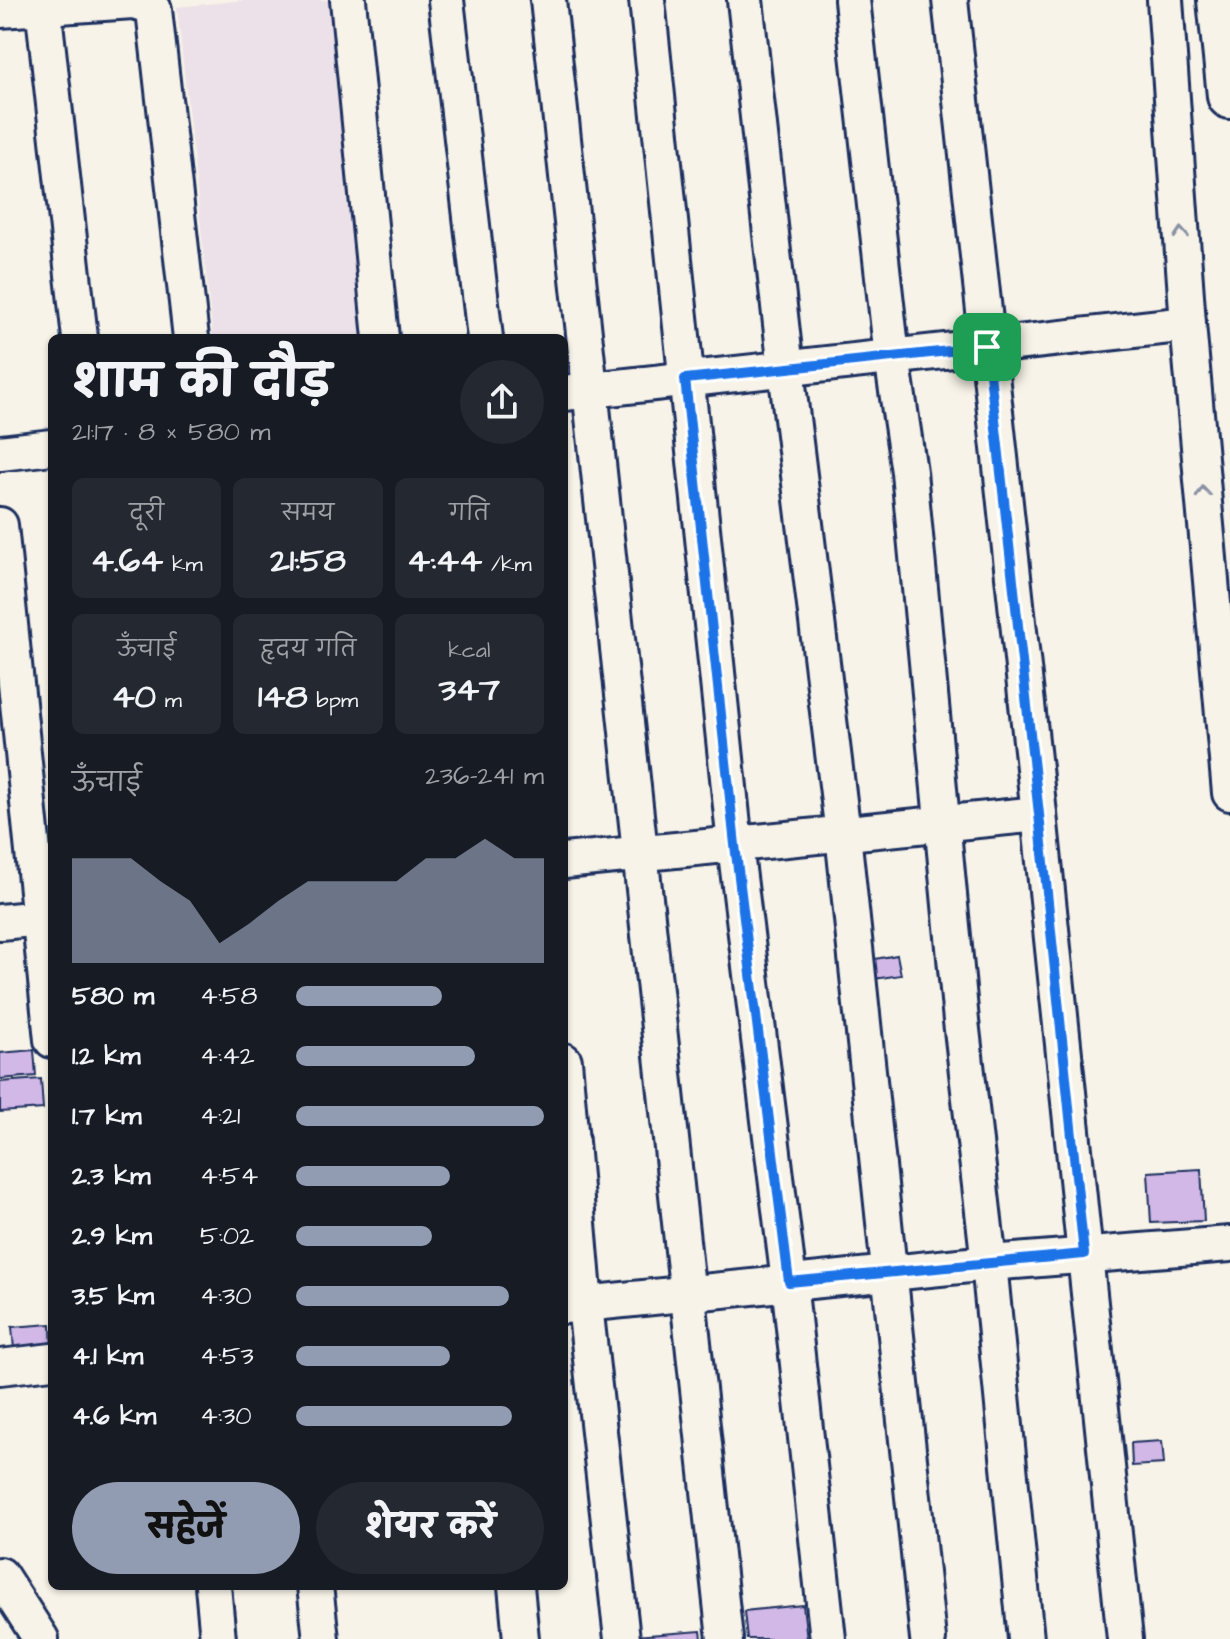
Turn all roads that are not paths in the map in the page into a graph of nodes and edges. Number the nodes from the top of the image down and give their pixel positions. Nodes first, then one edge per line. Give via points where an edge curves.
1 (348, 0) edge
2 (446, 0) edge
3 (548, 0) edge
4 (647, 0) edge
5 (745, 0) edge
6 (852, 0) edge
7 (950, 0) edge
8 (1165, 0) edge
9 (1220, 0) edge
10 (43, 5) junction
11 (0, 10) edge
12 (1230, 96) edge
13 (1188, 324) junction
14 (80, 334) edge
15 (191, 334) edge
16 (381, 334) edge
17 (485, 334) edge
18 (987, 347) junction
19 (892, 357) junction
20 (786, 369) junction
21 (685, 379) junction
22 (578, 391) edge
23 (48, 447) edge
24 (0, 453) edge
25 (0, 525) edge
26 (1230, 793) edge
27 (1039, 814) junction
28 (941, 823) junction
29 (843, 834) junction
30 (735, 845) junction
31 (641, 855) junction
32 (568, 861) edge
33 (46, 918) edge
34 (0, 922) edge
35 (48, 959) edge
36 (568, 1159) edge
37 (1230, 1244) edge
38 (1084, 1254) junction
39 (989, 1263) junction
40 (891, 1273) junction
41 (789, 1282) junction
42 (686, 1293) junction
43 (574, 1306) edge
44 (48, 1361) edge
45 (0, 1367) edge
46 (0, 1575) edge
47 (213, 1590) edge
48 (315, 1590) edge
49 (516, 1590) edge
50 (41, 1639) edge
51 (218, 1639) edge
52 (321, 1639) edge
53 (521, 1639) edge
54 (622, 1639) edge
55 (725, 1639) edge
56 (828, 1639) edge
57 (928, 1639) edge
58 (1026, 1639) edge
59 (1125, 1639) edge

1 - 16 street
2 - 17 street
3 - 22 street
4 - 21 street
5 - 20 street
6 - 19 street
7 - 18 street
13 -> 8 street
9 - 12 highway
10 - 11 street
10 - 14 street
10 - 15 street via 133,1 154,10
13 - 18 street
26 -> 13 street
18 - 19 street
18 - 27 street
19 - 20 street
19 - 28 street via 909,472
20 - 21 street
20 - 29 street
21 - 22 street
21 - 30 street
22 - 31 street
23 - 24 street
25 - 33 street
27 - 28 street
27 - 38 street
28 - 29 street
28 - 39 street
29 - 30 street
29 - 40 street
30 - 31 street
30 - 41 street
31 - 32 street
31 - 42 street
33 - 34 street
33 - 35 street
36 - 43 street
37 - 38 street
38 - 39 street
38 - 59 street
39 - 40 street
39 - 58 street
40 - 41 street
40 - 57 street
41 - 42 street
41 - 56 street
42 - 43 street
42 - 55 street
43 - 54 street
44 - 45 street
46 - 50 street
47 - 51 street
48 - 52 street
49 - 53 street

